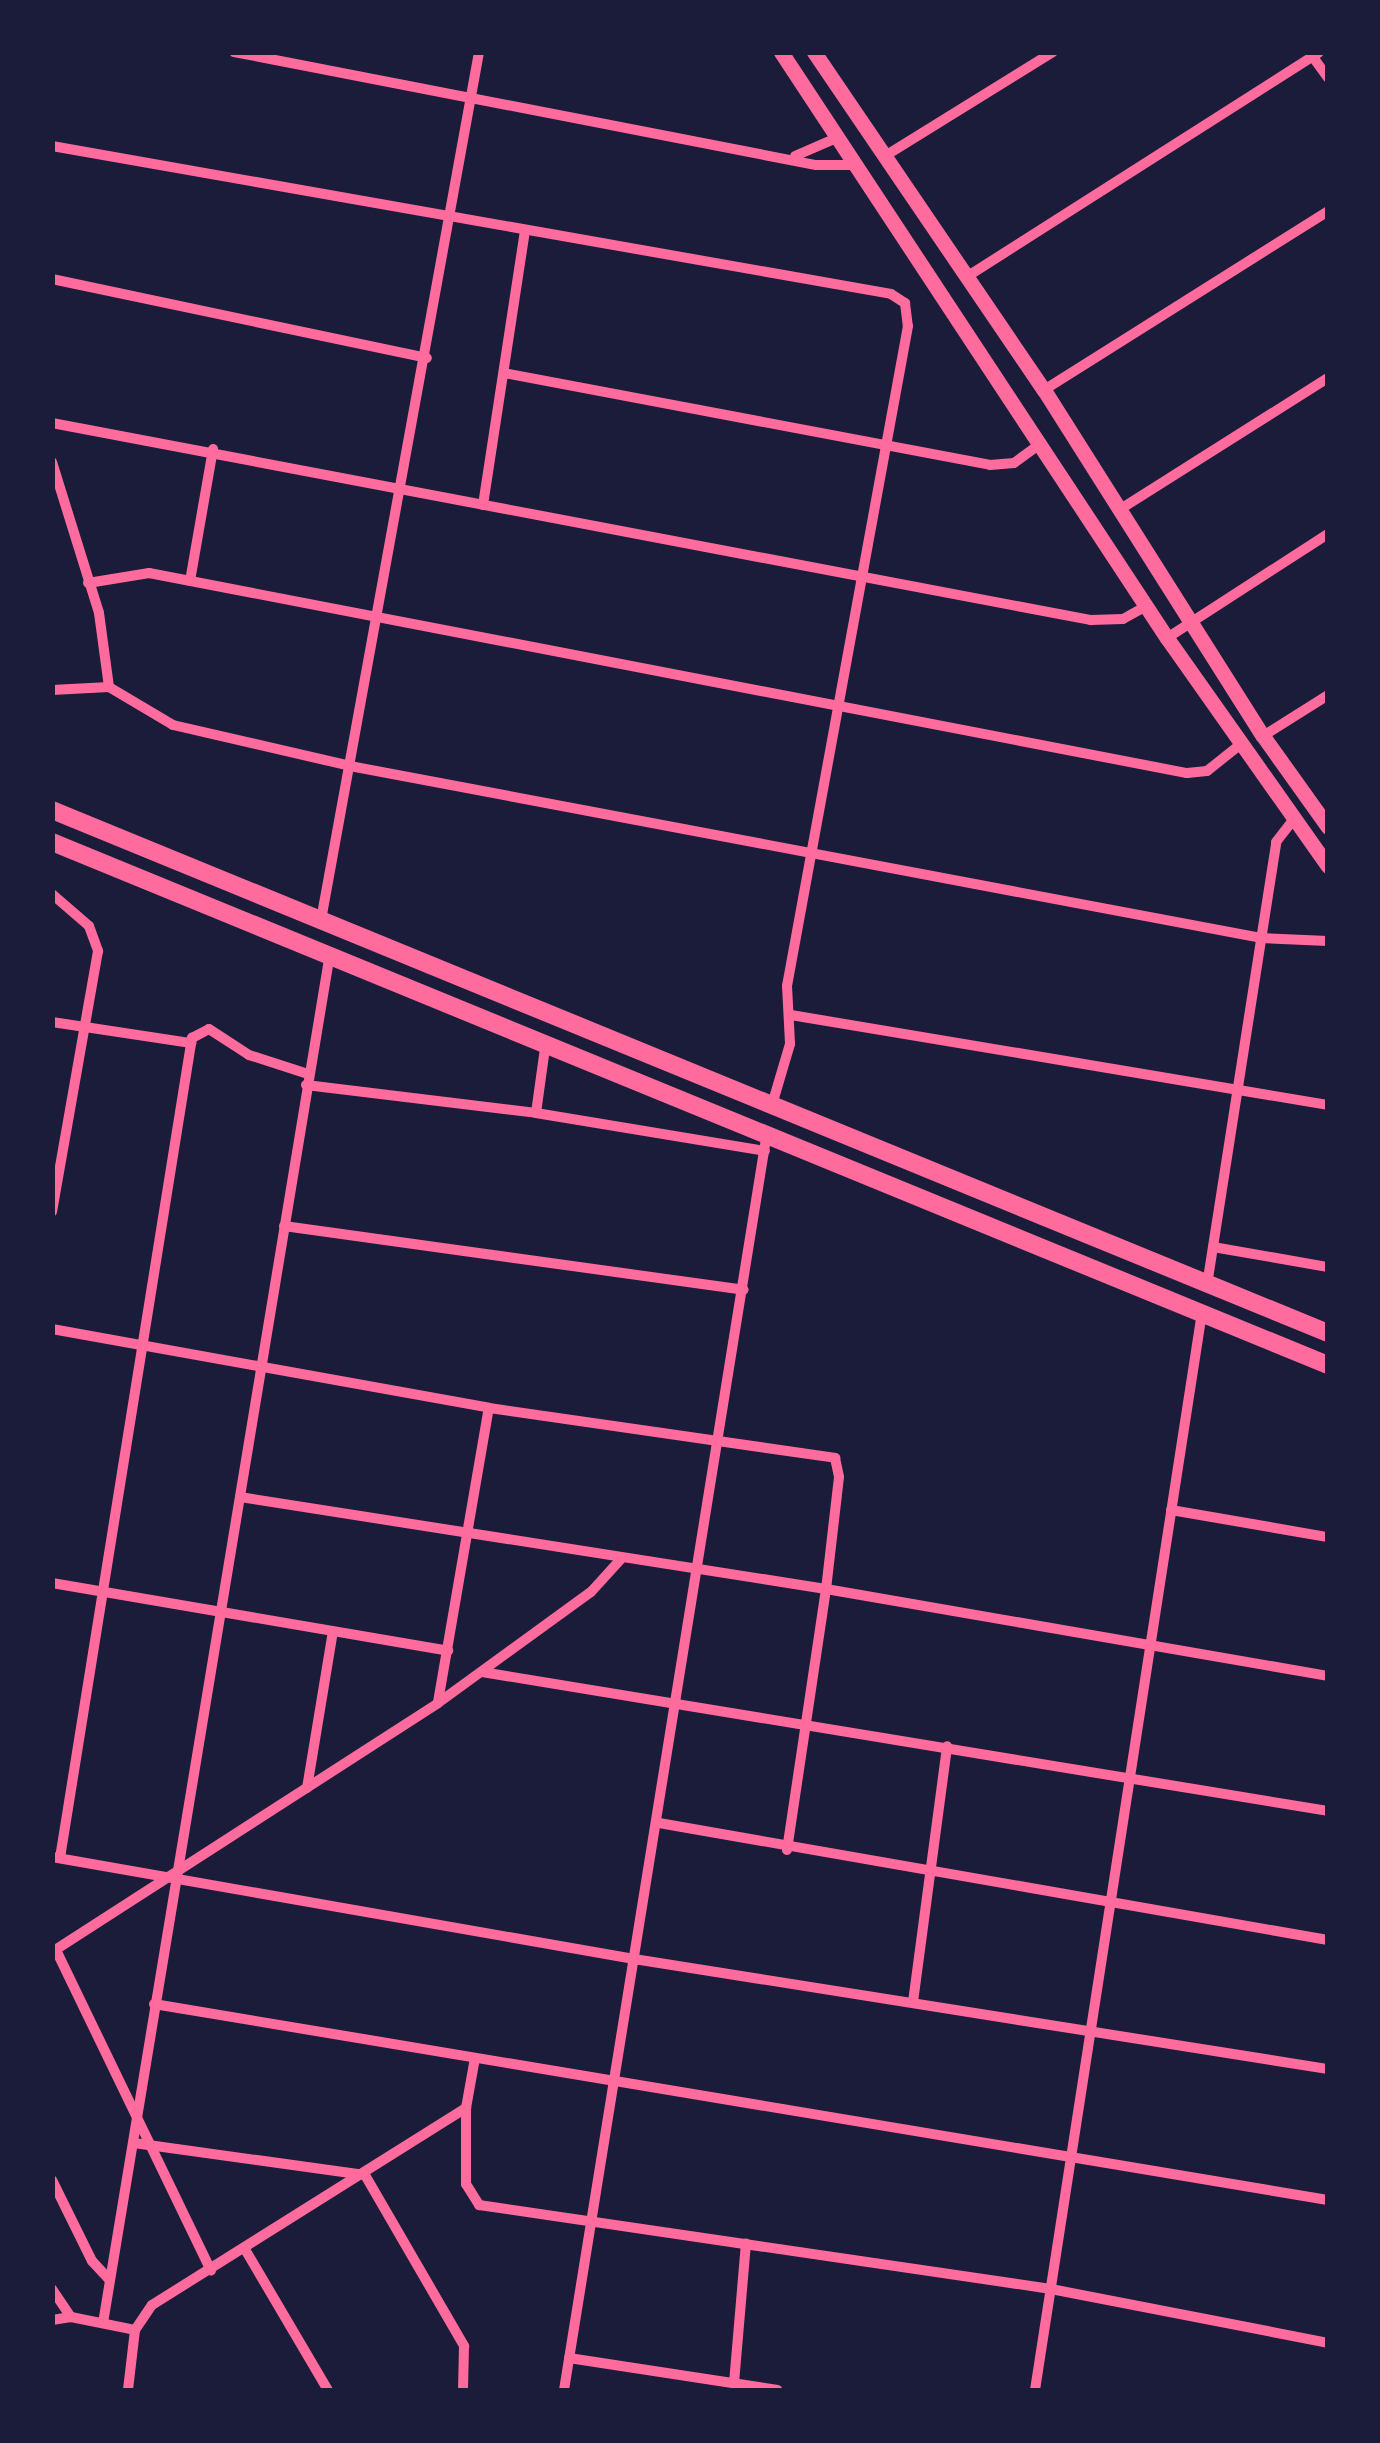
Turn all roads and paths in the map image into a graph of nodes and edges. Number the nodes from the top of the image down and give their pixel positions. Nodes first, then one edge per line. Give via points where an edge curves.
1 (234, 52) edge
2 (479, 52) edge
3 (781, 52) edge
4 (814, 52) edge
5 (1053, 52) edge
6 (1314, 54) edge
7 (1328, 78) edge
8 (472, 97) junction
9 (838, 137) junction
10 (52, 146) edge
11 (790, 156) junction
12 (885, 156) junction
13 (858, 165) junction
14 (1328, 211) edge
15 (454, 217) junction
16 (525, 230) junction
17 (968, 276) junction
18 (52, 279) edge
19 (427, 358) junction
20 (504, 373) junction
21 (1328, 378) edge
22 (1044, 390) junction
23 (52, 423) edge
24 (1043, 442) junction
25 (886, 445) junction
26 (213, 448) junction
27 (52, 462) edge
28 (402, 488) junction
29 (482, 506) junction
30 (1120, 510) junction
31 (1328, 534) edge
32 (862, 578) junction
33 (190, 581) junction
34 (88, 583) junction
35 (1146, 606) junction
36 (378, 620) junction
37 (1190, 624) junction
38 (1167, 638) junction
39 (109, 687) junction
40 (52, 690) edge
41 (1328, 695) edge
42 (838, 707) junction
43 (1263, 736) junction
44 (1241, 744) junction
45 (350, 766) junction
46 (52, 810) edge
47 (1294, 818) junction
48 (1328, 827) edge
49 (52, 842) edge
50 (811, 852) junction
51 (1328, 866) edge
52 (52, 894) edge
53 (321, 920) junction
54 (1261, 938) junction
55 (1328, 941) edge
56 (329, 960) junction
57 (791, 1014) junction
58 (52, 1022) edge
59 (87, 1027) junction
60 (192, 1043) junction
61 (544, 1048) junction
62 (307, 1079) junction
63 (1238, 1090) junction
64 (1328, 1105) edge
65 (771, 1108) junction
66 (536, 1112) junction
67 (766, 1144) junction
68 (55, 1184) edge
69 (52, 1212) edge
70 (284, 1226) junction
71 (1213, 1247) junction
72 (1328, 1267) edge
73 (1206, 1285) junction
74 (744, 1290) junction
75 (1202, 1312) junction
76 (52, 1329) edge
77 (1328, 1333) edge
78 (143, 1345) junction
79 (1328, 1365) edge
80 (262, 1367) junction
81 (490, 1408) junction
82 (717, 1441) junction
83 (240, 1497) junction
84 (1171, 1510) junction
85 (468, 1535) junction
86 (1328, 1537) edge
87 (620, 1559) junction
88 (697, 1567) junction
89 (52, 1583) edge
90 (826, 1588) junction
91 (103, 1592) junction
92 (222, 1612) junction
93 (333, 1631) junction
94 (1150, 1648) junction
95 (448, 1650) junction
96 (482, 1672) junction
97 (1328, 1676) edge
98 (678, 1701) junction
99 (438, 1703) junction
100 (804, 1722) junction
101 (947, 1746) junction
102 (1130, 1777) junction
103 (308, 1788) junction
104 (1328, 1811) edge
105 (658, 1823) junction
106 (787, 1850) junction
107 (56, 1857) edge
108 (927, 1873) junction
109 (175, 1875) junction
110 (1110, 1904) junction
111 (1328, 1940) edge
112 (54, 1951) edge
113 (634, 1960) junction
114 (913, 2002) junction
115 (154, 2004) junction
116 (1090, 2030) junction
117 (475, 2058) junction
118 (1328, 2070) edge
119 (618, 2079) junction
120 (466, 2108) junction
121 (138, 2118) junction
122 (134, 2142) junction
123 (150, 2146) junction
124 (1072, 2154) junction
125 (366, 2175) junction
126 (52, 2180) edge
127 (1328, 2200) edge
128 (594, 2220) junction
129 (746, 2244) junction
130 (246, 2251) junction
131 (210, 2271) junction
132 (110, 2280) junction
133 (52, 2289) edge
134 (1050, 2289) junction
135 (72, 2317) junction
136 (52, 2320) edge
137 (103, 2323) junction
138 (135, 2330) junction
139 (1328, 2343) edge
140 (569, 2358) junction
141 (734, 2383) junction
142 (128, 2390) edge
143 (328, 2390) edge
144 (463, 2390) edge
145 (564, 2390) edge
146 (778, 2390) edge
147 (1035, 2390) edge

1 - 8 street
2 - 8 street
3 - 9 main road
4 - 12 main road
5 - 12 street
6 - 7 street
6 - 17 street
8 - 11 street
8 - 15 street
9 - 11 street via 821,150
9 - 13 main road
10 - 15 street
11 - 13 street via 816,165
12 - 17 main road
13 - 24 main road
14 - 22 street
15 - 16 street
15 - 19 street
16 - 20 street
16 - 25 street via 899,297 910,318
17 - 22 main road
18 - 19 street
19 - 28 street
20 - 25 street
20 - 29 street
21 - 30 street
22 - 30 main road
23 - 26 street
24 - 25 street via 1002,466
24 - 35 main road
25 - 32 street
26 - 28 street
26 - 33 street
27 - 34 street
28 - 29 street
28 - 36 street
29 - 32 street
30 - 37 main road
31 - 37 street
32 - 35 street via 1091,620 1123,619
32 - 42 street
33 - 34 street via 134,572
33 - 36 street
34 - 39 street
35 - 38 main road
36 - 42 street
36 - 45 street
37 - 38 street
37 - 43 main road
38 - 44 main road
39 - 40 street
39 - 45 street via 173,725
41 - 43 street
42 - 44 street via 1187,774 1207,771
42 - 50 street
43 - 48 main road
44 - 47 main road
45 - 50 street
45 - 53 street
46 - 53 main road
47 - 51 main road
47 - 54 street via 1276,842
49 - 56 main road
50 - 54 street
50 - 57 street via 787,986
52 - 59 street via 83,919 97,942
53 - 65 main road
54 - 55 street
54 - 63 street
56 - 61 main road
56 - 62 street
57 - 63 street
57 - 65 street via 790,1044
58 - 59 street
59 - 60 street
59 - 68 street
60 - 62 street via 199,1030 210,1029
60 - 78 street
61 - 66 street
61 - 67 main road
62 - 66 street
62 - 70 street
63 - 64 street
63 - 71 street
65 - 73 main road
66 - 67 street
67 - 74 street
67 - 75 main road
68 - 69 street
70 - 74 street
70 - 80 street
71 - 72 street
71 - 73 street
73 - 77 main road
74 - 82 street
75 - 79 main road
75 - 84 street
76 - 78 street
78 - 80 street
78 - 91 street
80 - 81 street
80 - 83 street
81 - 82 street
81 - 85 street
82 - 88 street
82 - 90 street via 834,1458 840,1477
83 - 85 street
83 - 92 street
84 - 86 street
84 - 94 street
85 - 87 street
85 - 95 street
87 - 88 street
87 - 96 street via 591,1592
88 - 90 street
88 - 98 street
89 - 91 street
90 - 94 street
90 - 100 street
91 - 92 street
91 - 107 street
92 - 93 street
92 - 109 street
93 - 95 street
93 - 103 street
94 - 97 street
94 - 102 street
95 - 99 street
96 - 98 street
96 - 99 street
98 - 100 street
98 - 105 street
99 - 103 street
100 - 101 street
100 - 106 street
101 - 102 street
101 - 108 street
102 - 104 street
102 - 110 street
103 - 109 street
105 - 106 street
105 - 113 street
106 - 108 street
107 - 109 street
108 - 110 street
108 - 114 street
109 - 112 street
109 - 113 street
109 - 115 street
110 - 111 street
110 - 116 street
112 - 121 street
113 - 114 street
113 - 119 street
114 - 116 street
115 - 117 street
115 - 121 street
116 - 118 street
116 - 124 street
117 - 119 street
117 - 120 street
119 - 124 street
119 - 128 street
120 - 125 street
120 - 128 street via 472,2201
121 - 122 street
121 - 123 street
122 - 123 street
122 - 132 street
123 - 125 street
123 - 131 street
124 - 127 street
124 - 134 street
125 - 130 street
125 - 144 street via 464,2346
126 - 132 street via 92,2261
128 - 129 street
128 - 140 street
129 - 134 street
129 - 141 street
130 - 131 street
130 - 143 street
131 - 138 street via 152,2306
132 - 137 street
133 - 135 street
134 - 139 street
134 - 147 street
135 - 136 street
135 - 137 street
137 - 138 street
138 - 142 street
140 - 141 street
140 - 145 street
141 - 146 street

